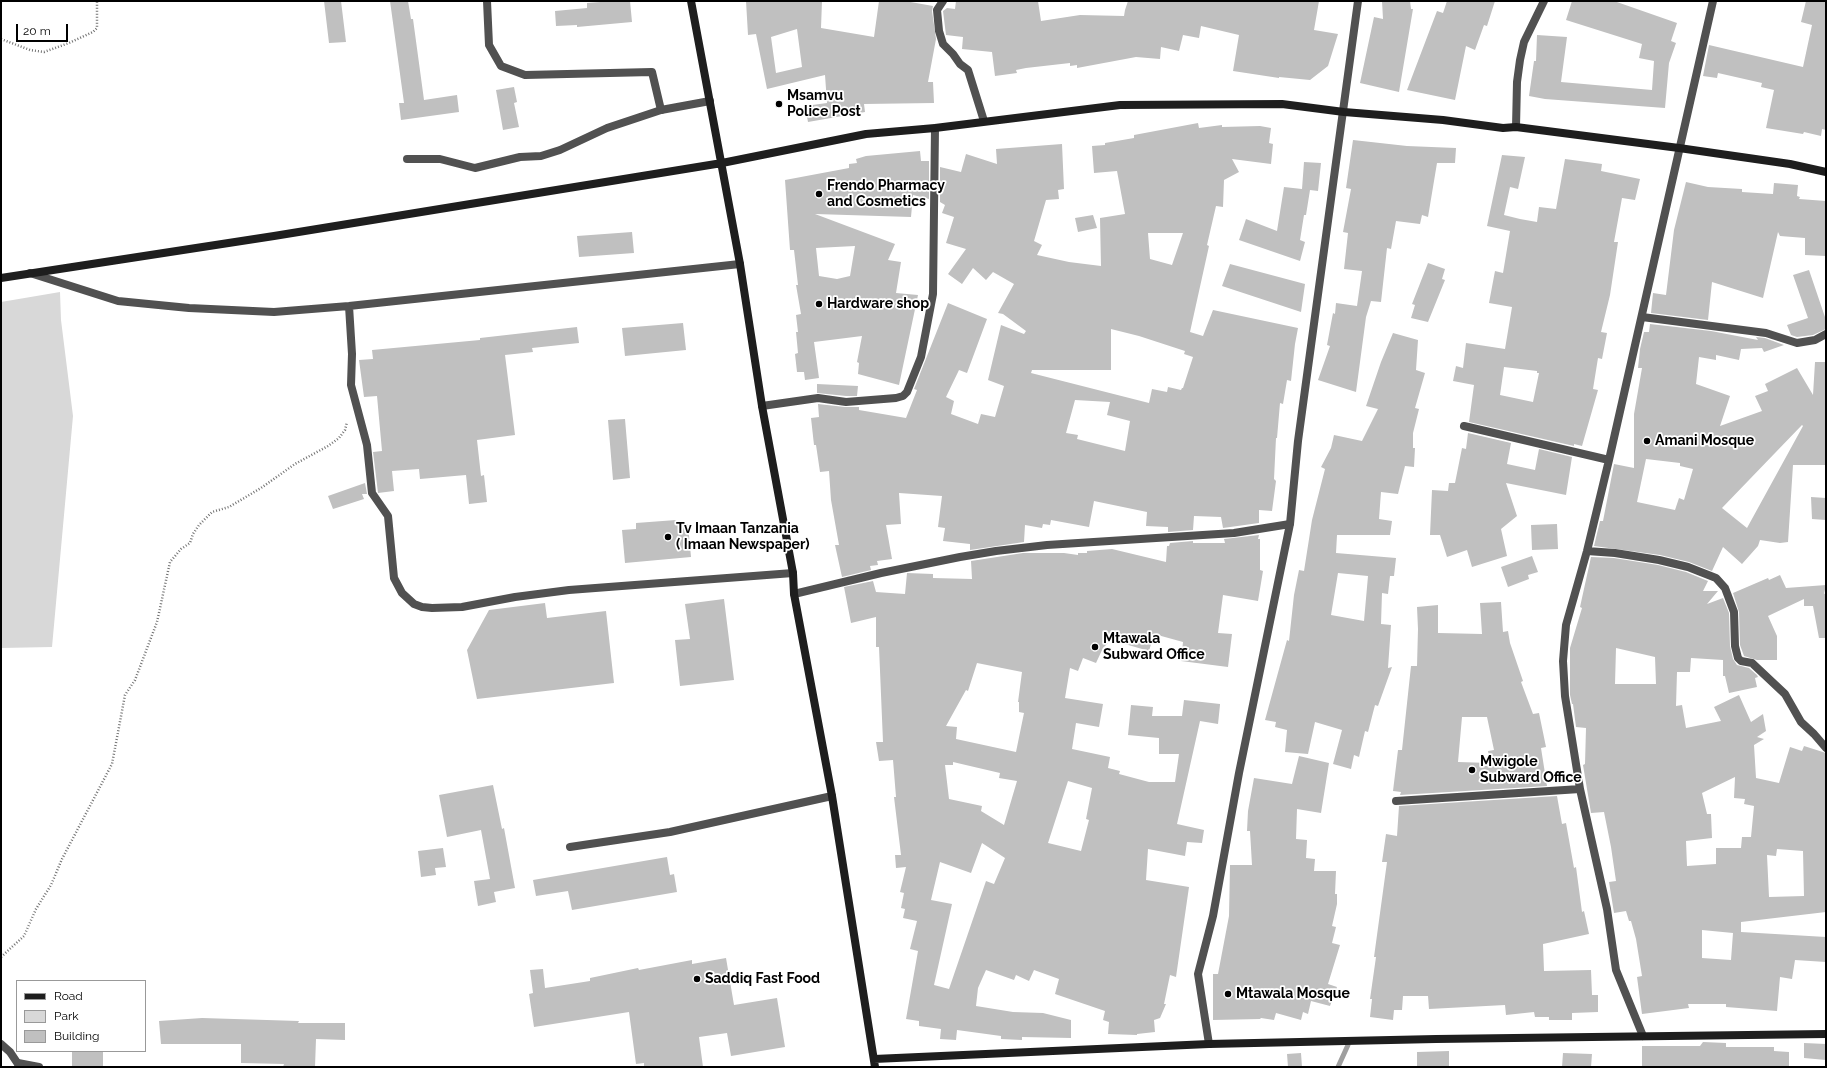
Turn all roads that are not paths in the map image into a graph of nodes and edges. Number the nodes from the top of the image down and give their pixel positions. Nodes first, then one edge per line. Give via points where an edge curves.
1 (487, 1) edge
2 (691, 1) edge
3 (943, 1) edge
4 (1358, 1) edge
5 (1544, 1) edge
6 (1713, 1) edge
7 (710, 101) junction
8 (661, 110) junction
9 (1344, 112) junction
10 (984, 121) junction
11 (1516, 127) junction
12 (934, 128) junction
13 (1679, 148) junction
14 (407, 159) dead end
15 (722, 163) junction
16 (1826, 172) edge
17 (740, 264) junction
18 (30, 273) junction
19 (1, 278) edge
20 (349, 306) junction
21 (1642, 317) junction
22 (1826, 334) edge
23 (762, 406) junction
24 (1464, 426) dead end
25 (1609, 460) junction
26 (1290, 524) junction
27 (1587, 551) junction
28 (793, 573) junction
29 (794, 594) junction
30 (1826, 748) edge
31 (1580, 789) junction
32 (832, 796) junction
33 (1396, 800) dead end
34 (570, 847) dead end
35 (1826, 1034) edge
36 (1643, 1036) junction
37 (1, 1044) edge
38 (1209, 1044) junction
39 (875, 1063) edge
40 (19, 1065) edge
41 (39, 1067) edge

1 - 8 street via 489,45 501,66 526,75 652,72
2 - 7 street
3 - 10 street via 937,10 943,44 968,70
4 - 9 street
5 - 11 street via 1524,42 1520,60
6 - 13 street
7 - 8 street
7 - 15 street
8 - 14 street via 607,128 541,156 520,157 475,168 440,159
9 - 10 street via 1282,104 1127,105
9 - 11 street via 1502,128
9 - 26 street via 1298,441
10 - 12 street
11 - 13 street
12 - 15 street via 866,134
12 - 23 street via 933,294 920,357 906,392 896,398 846,402 818,398
13 - 16 street via 1790,164
13 - 21 street
15 - 17 street
15 - 18 street
17 - 20 street
17 - 23 street
18 - 19 street
18 - 20 street via 118,301 157,306 274,312
20 - 28 street via 351,385 367,445 372,493 388,516 394,578 408,599 422,607 462,607 569,590
21 - 22 street via 1766,333 1797,343 1815,340
21 - 25 street
23 - 28 street
24 - 25 street
25 - 27 street
26 - 29 street via 1234,533 1047,545 996,551 895,570
26 - 38 street via 1239,773 1213,916 1198,974
27 - 30 street via 1659,560 1688,567 1716,578 1725,588 1734,612 1738,658 1752,663 1785,694 1801,722
27 - 31 street via 1566,625 1563,661 1565,696
28 - 29 street
29 - 32 street
31 - 33 street
31 - 36 street via 1607,909 1616,970
32 - 34 street via 670,832
32 - 39 street
35 - 36 street
36 - 38 street
37 - 40 street
38 - 39 street
40 - 41 street

